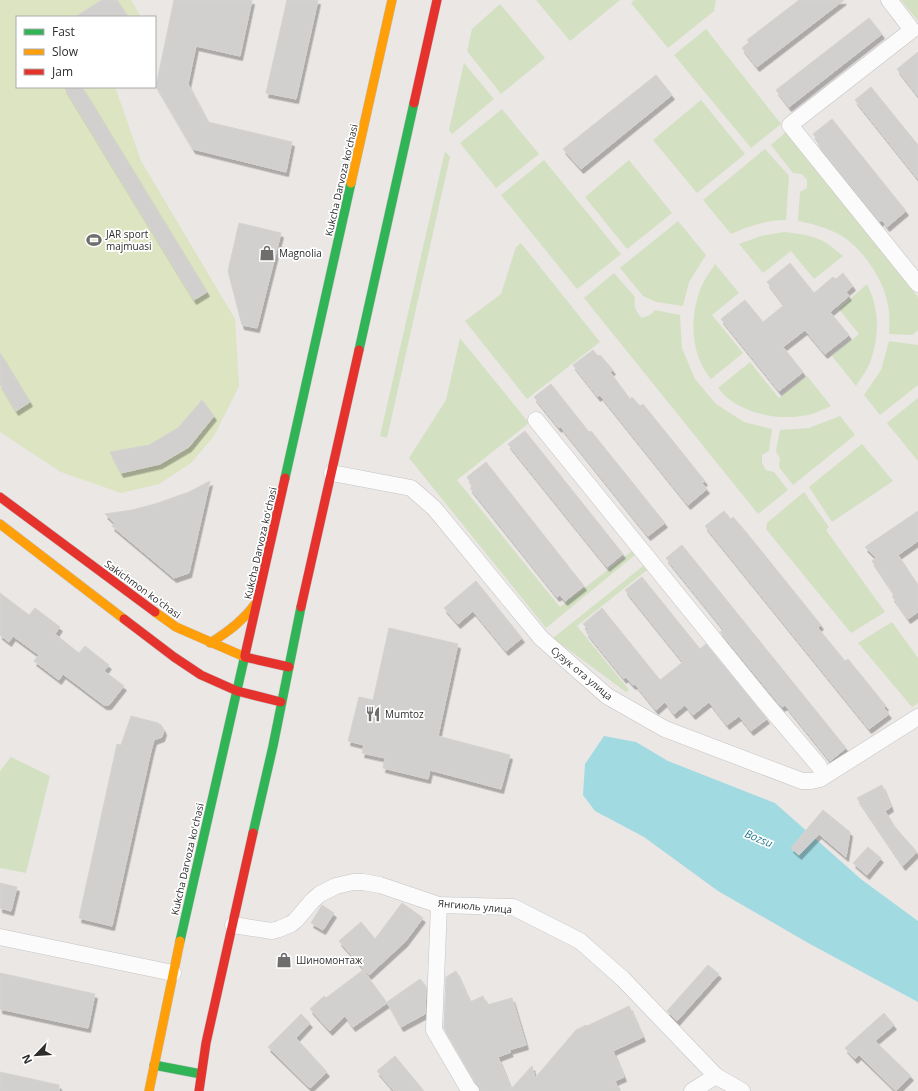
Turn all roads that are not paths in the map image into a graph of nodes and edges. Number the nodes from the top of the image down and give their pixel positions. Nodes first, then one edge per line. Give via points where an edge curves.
1 (392, 0) edge
2 (438, 0) edge
3 (889, 0) edge
4 (918, 284) edge
5 (536, 420) dead end
6 (332, 473) junction
7 (0, 496) edge
8 (0, 524) edge
9 (258, 598) junction
10 (210, 643) junction
11 (245, 657) junction
12 (289, 667) junction
13 (237, 691) junction
14 (281, 702) junction
15 (918, 717) edge
16 (819, 766) dead end
17 (439, 905) junction
18 (233, 924) junction
19 (0, 937) edge
20 (173, 973) junction
21 (154, 1065) junction
22 (202, 1074) junction
23 (725, 1083) edge
24 (150, 1091) edge
25 (199, 1091) edge
26 (469, 1091) edge
27 (692, 1091) edge
28 (742, 1091) edge

1 - 9 main road, Kukcha Darvoza ko'chasi
2 - 6 main road
3 - 4 street via 912,30 790,125
5 - 16 street
6 - 12 main road
6 - 15 street, Сузук ота улица via 411,488 434,508 541,638 607,696 664,729 802,781 811,781 820,779
7 - 10 main road, Sakichmon ko'chasi via 176,627
8 - 13 main road via 174,657 201,675
9 - 10 main road via 238,626
9 - 11 main road, Kukcha Darvoza ko'chasi
10 - 11 main road, Sakichmon ko'chasi
11 - 12 main road, Sakichmon ko'chasi
11 - 13 main road, Kukcha Darvoza ko'chasi
12 - 14 main road
13 - 14 main road
13 - 20 main road, Kukcha Darvoza ko'chasi
14 - 18 main road
17 - 18 street, Янгиюль улица via 380,885 353,882 336,886 320,894 296,920 279,929 272,931
17 - 23 street, Янгиюль улица via 513,907 580,941 623,979
17 - 26 street via 434,1030
18 - 22 main road via 206,1043
19 - 20 street
20 - 21 main road, Kukcha Darvoza ko'chasi
21 - 22 main road
21 - 24 main road, Kukcha Darvoza ko'chasi
22 - 25 main road
23 - 27 street
23 - 28 street, Янгиюль улица

